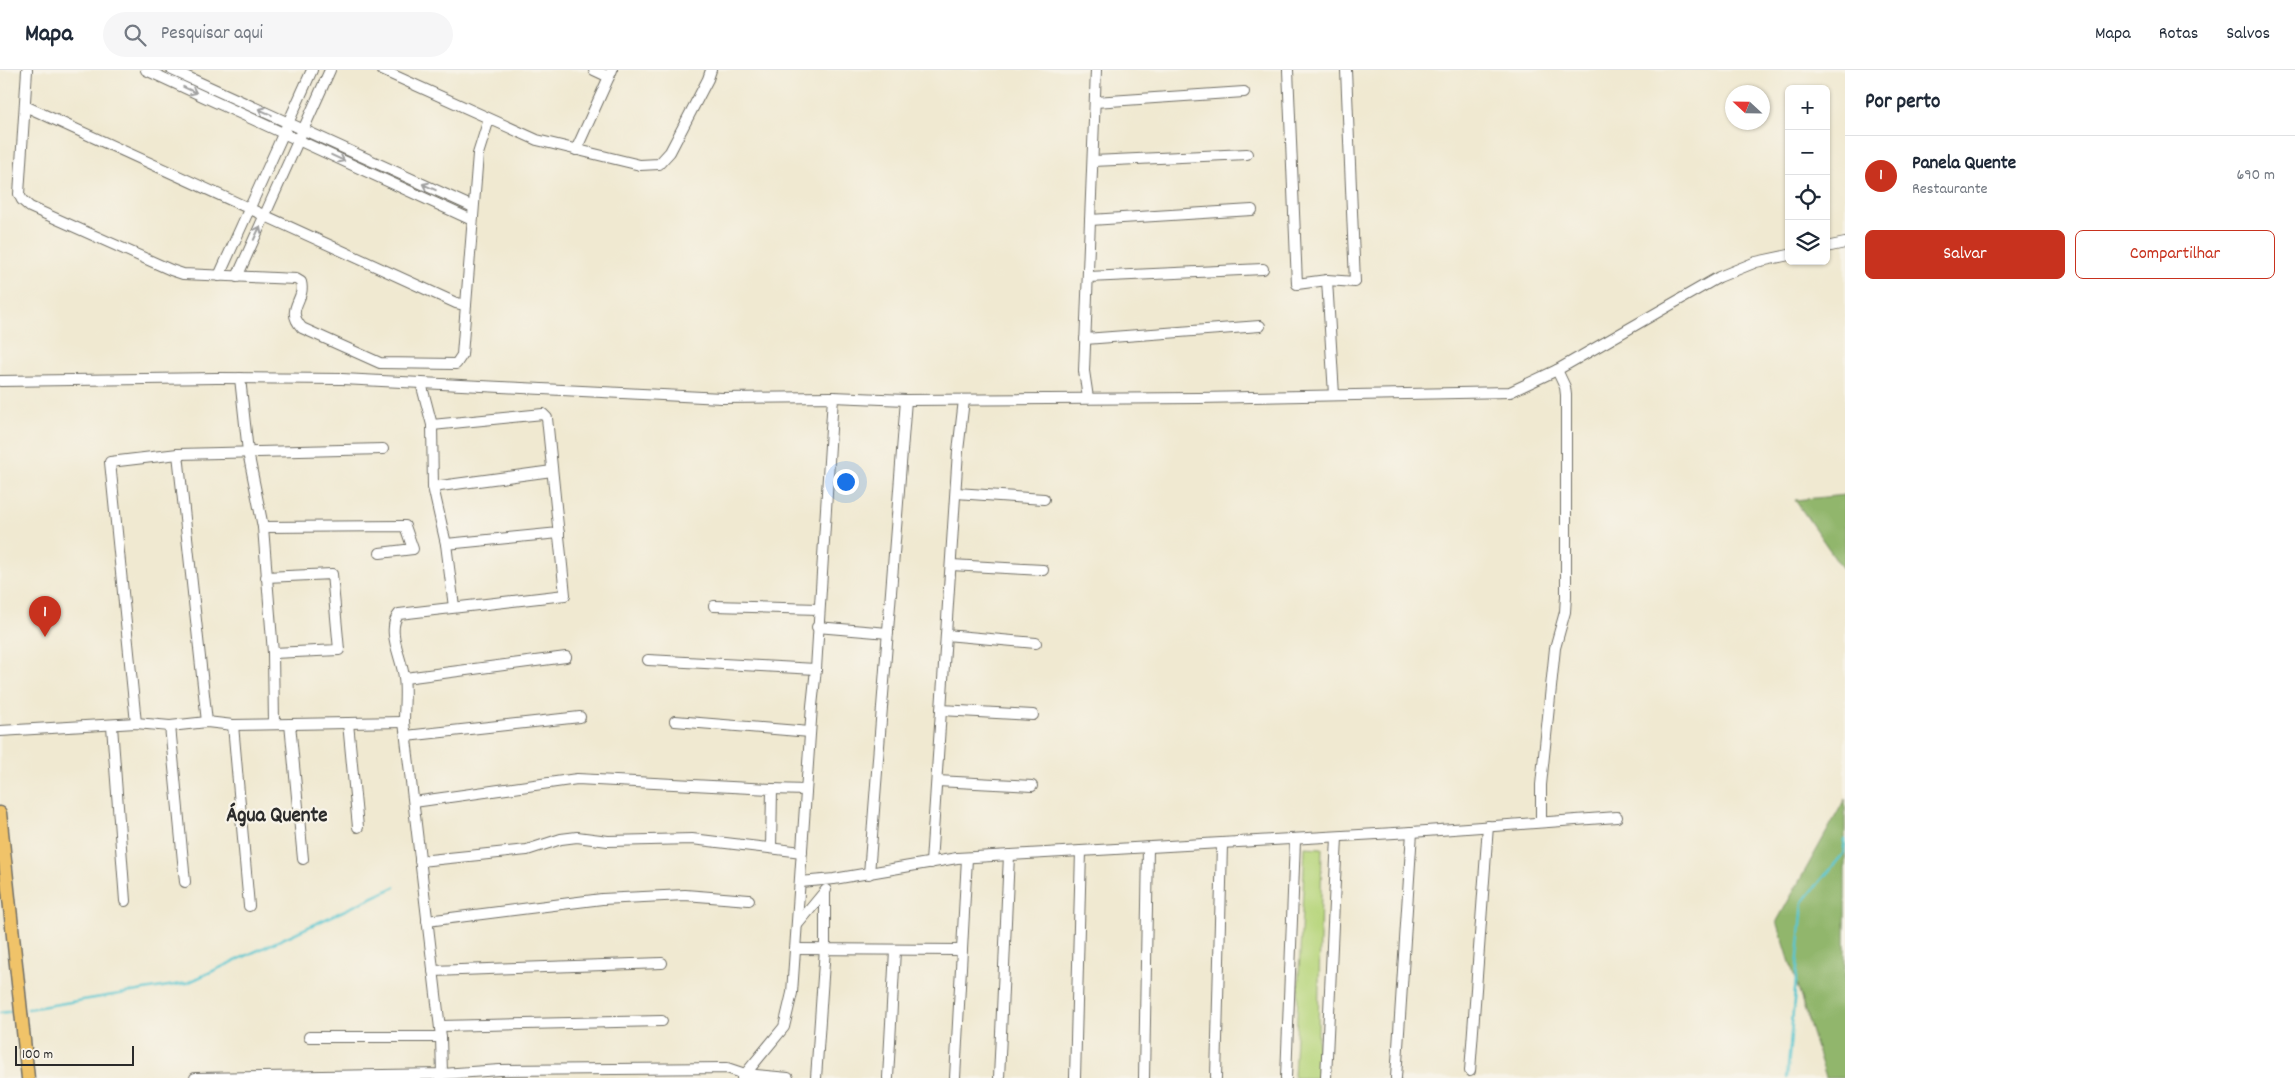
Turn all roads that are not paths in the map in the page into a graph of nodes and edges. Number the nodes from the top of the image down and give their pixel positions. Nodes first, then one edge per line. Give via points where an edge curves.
1 (27, 70) edge
2 (146, 70) edge
3 (172, 70) edge
4 (312, 70) edge
5 (330, 70) edge
6 (382, 70) edge
7 (594, 70) edge
8 (710, 70) edge
9 (1096, 70) edge
10 (1288, 70) edge
11 (1346, 70) edge
12 (610, 73) edge
13 (1244, 92) dead end
14 (1095, 102) junction
15 (25, 106) junction
16 (489, 119) junction
17 (286, 128) junction
18 (303, 129) junction
19 (300, 140) junction
20 (576, 150) junction
21 (1247, 154) dead end
22 (1093, 161) junction
23 (473, 207) junction
24 (249, 210) junction
25 (1252, 210) dead end
26 (265, 216) junction
27 (472, 220) junction
28 (1090, 220) junction
29 (1845, 243) edge
30 (1830, 246) edge
31 (1785, 255) edge
32 (1263, 269) dead end
33 (219, 276) junction
34 (237, 277) junction
35 (1088, 277) junction
36 (1327, 280) junction
37 (466, 305) junction
38 (1260, 326) dead end
39 (1085, 339) junction
40 (1557, 370) junction
41 (240, 378) junction
42 (0, 381) edge
43 (421, 383) junction
44 (1334, 395) junction
45 (833, 397) junction
46 (1088, 398) junction
47 (906, 400) junction
48 (964, 400) junction
49 (432, 424) junction
50 (383, 450) dead end
51 (248, 452) junction
52 (178, 454) junction
53 (552, 471) junction
54 (433, 487) junction
55 (956, 493) junction
56 (1044, 499) dead end
57 (263, 527) junction
58 (559, 533) junction
59 (446, 544) junction
60 (380, 553) dead end
61 (951, 565) junction
62 (1043, 570) dead end
63 (266, 577) junction
64 (714, 606) dead end
65 (454, 607) junction
66 (819, 609) junction
67 (818, 626) junction
68 (888, 633) junction
69 (946, 635) junction
70 (1036, 643) dead end
71 (273, 653) junction
72 (566, 657) dead end
73 (648, 660) dead end
74 (816, 669) junction
75 (404, 678) junction
76 (941, 710) junction
77 (1032, 716) dead end
78 (580, 717) dead end
79 (675, 721) dead end
80 (208, 722) junction
81 (404, 722) junction
82 (348, 723) junction
83 (136, 724) junction
84 (233, 724) junction
85 (274, 724) junction
86 (290, 724) junction
87 (112, 726) junction
88 (170, 726) junction
89 (0, 731) edge
90 (810, 732) junction
91 (406, 736) junction
92 (937, 781) junction
93 (1032, 786) dead end
94 (772, 789) junction
95 (806, 790) junction
96 (414, 802) junction
97 (0, 813) edge
98 (1617, 817) dead end
99 (1541, 822) junction
100 (1488, 826) junction
101 (358, 827) dead end
102 (1412, 832) junction
103 (1337, 837) junction
104 (1295, 840) junction
105 (1222, 844) junction
106 (771, 848) junction
107 (1148, 848) junction
108 (1081, 851) junction
109 (802, 852) junction
110 (1009, 855) junction
111 (967, 858) junction
112 (302, 859) dead end
113 (420, 861) junction
114 (931, 863) junction
115 (869, 874) junction
116 (834, 879) junction
117 (185, 882) dead end
118 (800, 882) junction
119 (825, 892) junction
120 (749, 900) dead end
121 (126, 901) dead end
122 (250, 906) dead end
123 (427, 921) junction
124 (797, 925) junction
125 (825, 948) junction
126 (795, 949) junction
127 (895, 950) junction
128 (962, 950) junction
129 (662, 963) dead end
130 (433, 971) junction
131 (662, 1021) dead end
132 (440, 1031) junction
133 (309, 1037) dead end
134 (1470, 1071) dead end
135 (596, 1073) edge
136 (499, 1074) edge
137 (536, 1074) edge
138 (401, 1076) edge
139 (434, 1076) edge
140 (743, 1076) edge
141 (344, 1077) edge
142 (28, 1078) edge
143 (196, 1078) edge
144 (788, 1078) edge
145 (816, 1078) edge
146 (888, 1078) edge
147 (955, 1078) edge
148 (999, 1078) edge
149 (1075, 1078) edge
150 (1144, 1078) edge
151 (1216, 1078) edge
152 (1286, 1078) edge
153 (1326, 1078) edge
154 (1396, 1078) edge

1 - 15 street
2 -> 17 street
17 -> 3 street
4 - 17 street
5 - 18 street
6 - 16 street
7 - 12 street
8 - 20 street via 670,152 658,164 640,165
9 - 14 street
10 - 36 street via 1297,284
11 - 36 street via 1356,282
12 - 20 street
13 - 14 street
14 - 22 street
15 - 24 street
15 - 33 street via 18,194 22,200 30,207 171,270
16 - 20 street via 537,140
16 - 23 street via 478,154
17 - 18 street
17 - 19 street
17 - 24 street
18 - 19 street
23 -> 18 street
19 - 26 street
19 -> 27 street
21 - 22 street
22 - 28 street
23 - 27 street
24 - 26 street
24 - 33 street
25 - 28 street
34 -> 26 street
26 - 37 street
27 - 37 street
28 - 35 street
29 - 30 street
31 - 40 street via 1756,262 1719,277
32 - 35 street
33 - 34 street
34 - 37 street via 296,279 301,282 303,289 294,310 295,320 302,328 380,364 456,364 462,355
35 - 39 street
36 - 44 street
38 - 39 street
39 - 46 street via 1084,372
40 - 44 street via 1510,392
40 - 99 street via 1566,395 1566,596 1555,648 1541,785
41 - 42 street
41 - 43 street
41 - 51 street
43 - 45 street via 722,398
43 - 49 street
44 - 46 street
45 - 47 street
45 - 66 street
46 - 48 street
47 - 48 street
47 - 68 street
48 - 55 street
49 - 53 street via 543,414 547,418
49 - 54 street
50 - 51 street
51 - 52 street
51 - 57 street
52 - 80 street
52 - 83 street via 110,462
53 - 54 street
53 - 58 street
54 - 59 street
55 - 56 street
55 - 61 street
57 - 60 street via 405,526 413,549
57 - 63 street
58 - 59 street
58 - 65 street via 565,595
59 - 65 street
61 - 62 street
61 - 69 street
63 - 71 street
63 - 71 street via 332,574 339,650
64 - 66 street
65 - 75 street via 399,614 395,618 394,631
66 - 67 street
67 - 68 street
67 - 74 street
68 - 115 street
69 - 70 street
69 - 76 street
71 - 85 street
72 - 75 street
73 - 74 street
74 - 90 street
75 - 81 street
76 - 77 street
76 - 92 street
78 - 91 street
79 - 90 street
80 - 84 street
80 - 88 street
81 - 82 street
81 - 91 street
82 - 86 street
82 - 101 street
83 - 87 street
83 - 88 street
84 - 85 street
84 - 122 street
85 - 86 street
86 - 112 street
87 - 89 street
87 - 121 street
88 - 117 street
90 - 95 street
91 - 96 street
92 - 93 street
92 - 114 street
94 - 95 street
94 - 96 street via 577,779
94 - 106 street
95 - 109 street
96 - 113 street
97 - 142 main road
98 - 99 street
99 - 100 street
100 - 102 street
100 - 134 street
102 - 103 street
102 - 154 street
103 - 104 street
103 - 153 street
104 - 105 street
104 - 152 street
105 - 107 street
105 - 151 street
106 - 109 street
106 - 113 street via 692,839 608,841 577,837 527,850
107 - 108 street
107 - 150 street
108 - 110 street
108 - 149 street
109 - 118 street
110 - 111 street
110 - 148 street
111 - 114 street
111 - 128 street
113 - 123 street
114 - 115 street
115 - 116 street
116 - 118 street
116 - 119 street
118 - 124 street
119 - 124 street
119 - 125 street
120 - 123 street via 685,895 602,899
123 - 130 street
124 - 126 street
125 - 126 street
125 - 127 street
125 - 145 street
126 - 140 street via 792,993 784,1027
127 - 128 street
127 - 146 street
128 - 147 street
129 - 130 street
130 - 132 street
131 - 132 street
132 - 133 street
132 - 139 street
135 - 137 street
135 - 140 street via 727,1068
136 - 137 street
136 - 139 street
138 - 139 street
138 - 141 street
140 - 144 street
141 - 143 street

